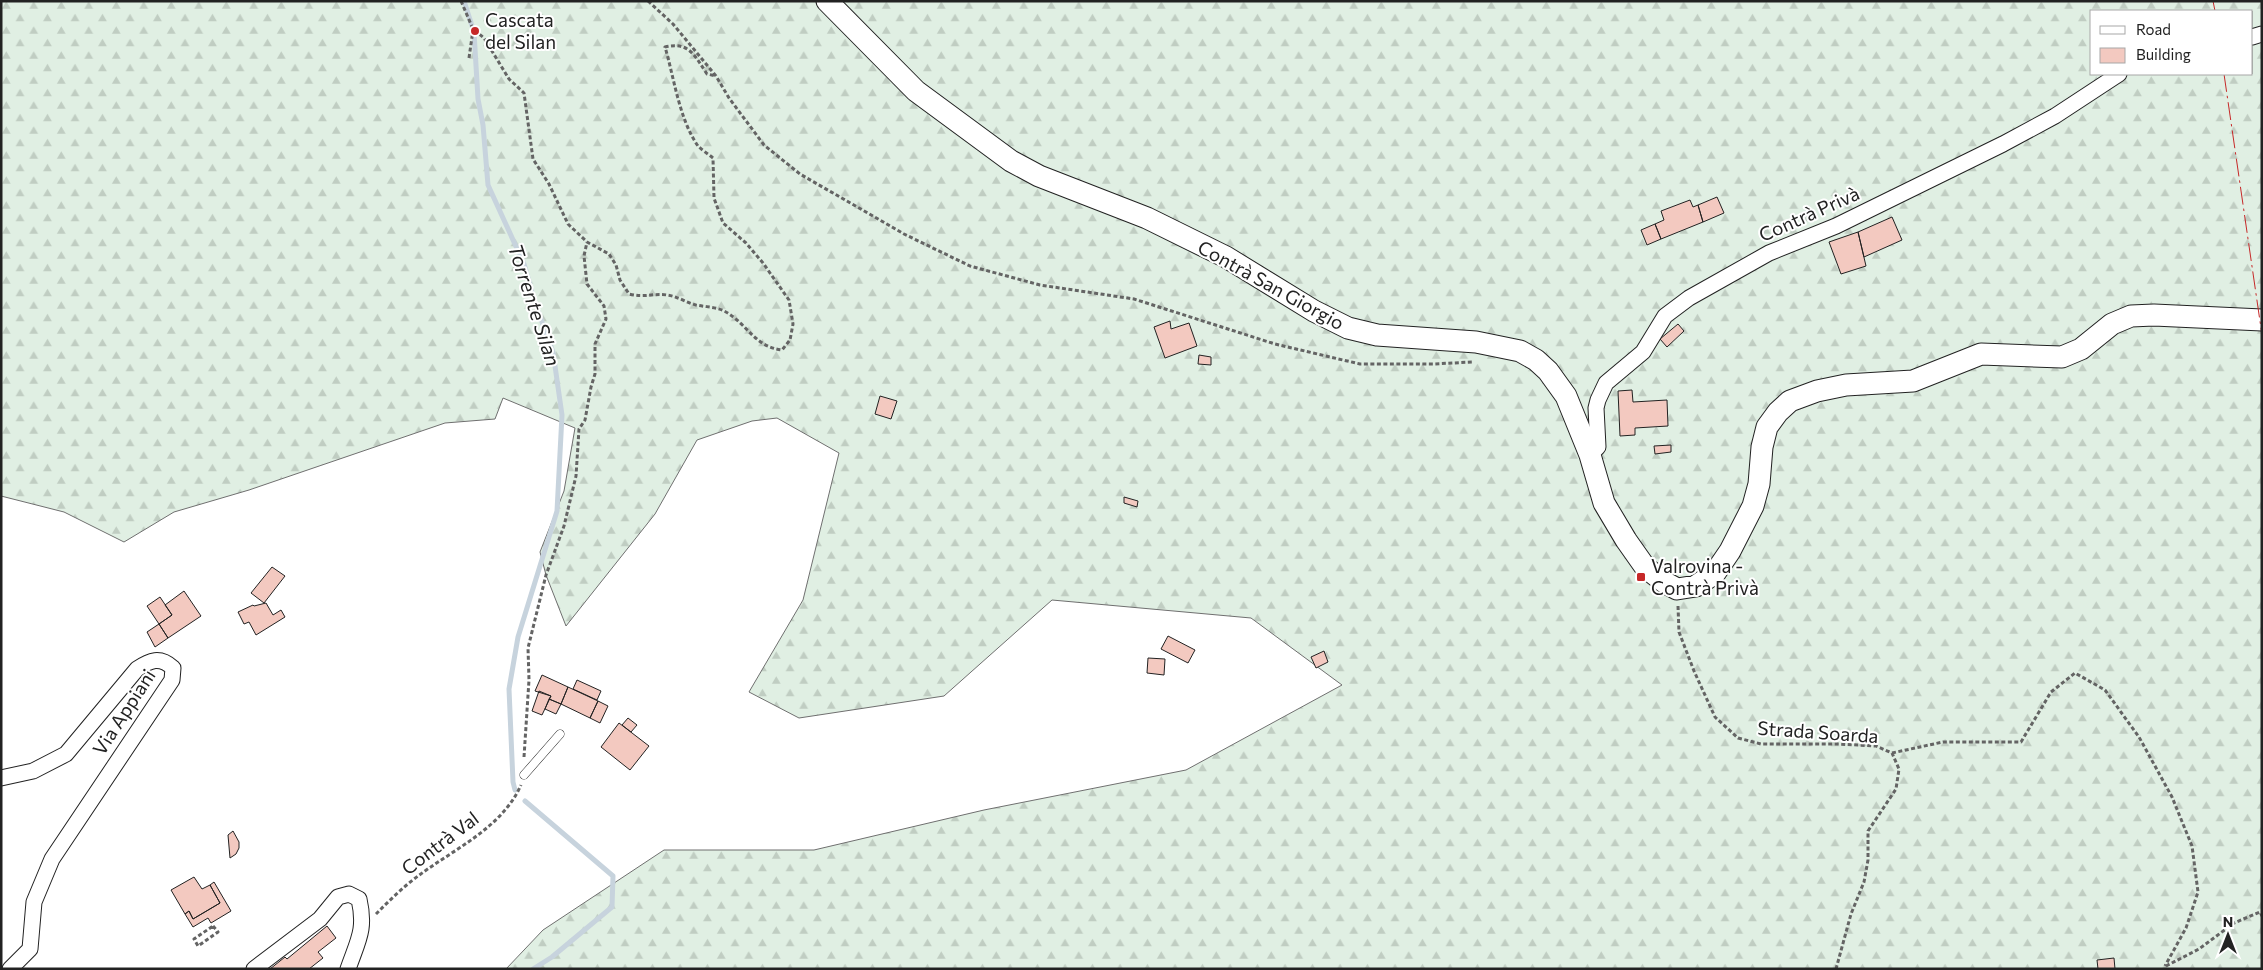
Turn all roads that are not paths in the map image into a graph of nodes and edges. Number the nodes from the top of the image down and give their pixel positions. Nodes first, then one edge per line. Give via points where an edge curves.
1 (826, 1) edge
2 (2117, 75) edge
3 (2262, 320) edge
4 (1590, 455) junction
5 (560, 734) dead end
6 (524, 775) road end
7 (1, 778) edge
8 (10, 969) edge
9 (254, 969) edge
10 (348, 969) edge

1 - 4 street, Contrà San Giorgio via 916,91 1011,161 1039,176 1156,223 1226,257 1348,328 1376,335 1476,342 1520,351 1536,360 1566,396
2 - 4 street, Contrà Privà via 2055,116 2003,144 1836,226 1777,249 1689,298 1666,316 1643,352 1606,383 1596,408 1598,447
3 - 4 street, Contrà San Giorgio via 2131,316 2112,324 2081,349 2062,356 1981,354 1913,381 1846,385 1790,401 1768,427 1762,447 1760,484 1753,506 1715,573 1696,586 1677,589 1645,567 1604,503
5 - 6 lane
7 - 8 street, Via Appiani via 33,771 66,754 144,664 151,660 166,662 173,668 172,680 52,859 34,902 30,949
9 - 10 street via 320,919 338,897 349,894 359,899 363,927

